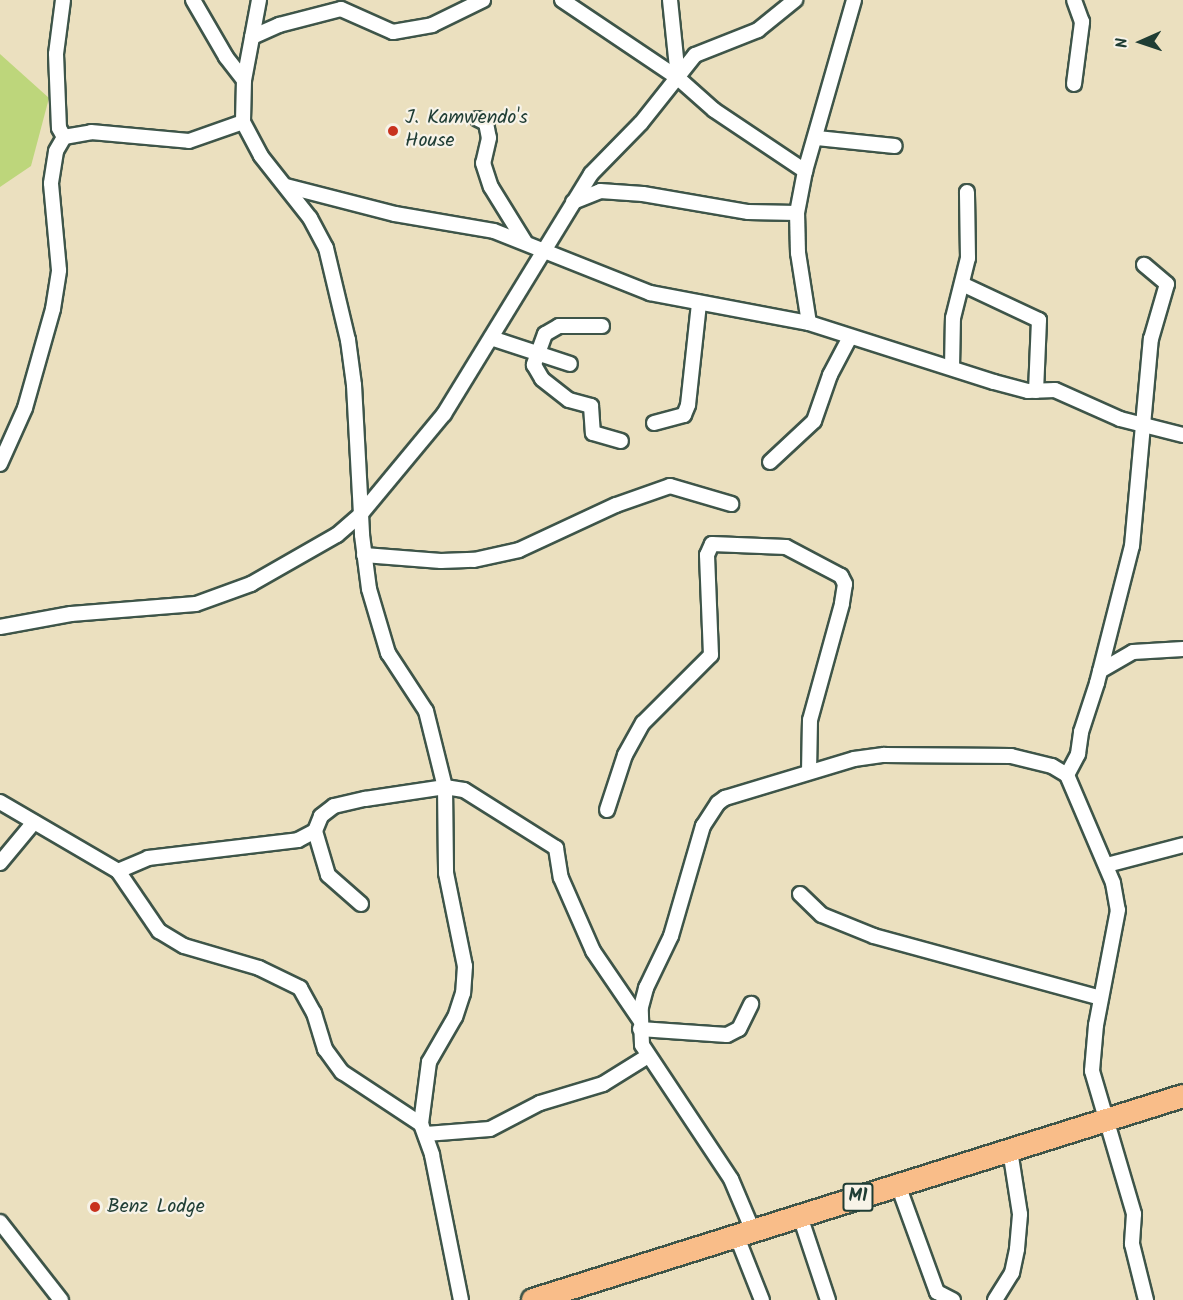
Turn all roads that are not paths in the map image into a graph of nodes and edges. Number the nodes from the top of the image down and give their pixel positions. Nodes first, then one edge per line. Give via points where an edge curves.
1 (63, 0) edge
2 (194, 0) edge
3 (259, 0) edge
4 (483, 0) edge
5 (562, 0) edge
6 (670, 0) edge
7 (795, 0) edge
8 (854, 0) edge
9 (1074, 0) edge
10 (252, 37) junction
11 (678, 78) junction
12 (244, 80) junction
13 (1074, 84) dead end
14 (478, 119) dead end
15 (243, 122) junction
16 (64, 137) junction
17 (817, 138) junction
18 (895, 146) dead end
19 (805, 171) junction
20 (286, 186) junction
21 (967, 192) dead end
22 (573, 202) junction
23 (797, 213) junction
24 (525, 242) junction
25 (542, 252) junction
26 (1144, 266) dead end
27 (962, 284) junction
28 (699, 303) junction
29 (809, 323) junction
30 (602, 326) dead end
31 (492, 338) junction
32 (850, 338) junction
33 (537, 355) junction
34 (570, 364) dead end
35 (952, 368) junction
36 (1036, 391) junction
37 (654, 423) dead end
38 (1142, 427) junction
39 (1183, 435) edge
40 (621, 441) dead end
41 (770, 462) dead end
42 (0, 464) edge
43 (731, 504) dead end
44 (361, 514) junction
45 (363, 555) junction
46 (0, 627) edge
47 (1183, 649) edge
48 (1100, 671) junction
49 (808, 772) junction
50 (1067, 775) junction
51 (445, 787) junction
52 (0, 802) edge
53 (607, 810) dead end
54 (34, 822) junction
55 (315, 831) junction
56 (1183, 845) edge
57 (0, 863) edge
58 (1107, 865) junction
59 (118, 871) junction
60 (800, 894) dead end
61 (361, 904) dead end
62 (1101, 998) junction
63 (751, 1004) dead end
64 (640, 1024) junction
65 (648, 1056) junction
66 (1183, 1096) edge
67 (1108, 1119) junction
68 (423, 1129) junction
69 (1010, 1150) junction
70 (898, 1185) junction
71 (800, 1216) junction
72 (0, 1222) edge
73 (745, 1234) junction
74 (61, 1300) edge
75 (461, 1300) edge
76 (534, 1300) edge
77 (762, 1300) edge
78 (828, 1300) edge
79 (952, 1300) edge
80 (995, 1300) edge
81 (1146, 1300) edge

1 - 16 street via 56,54 59,128
2 - 12 street via 226,57
3 - 10 street
4 - 10 street via 432,25 393,32 341,9 279,25
5 - 11 street
6 - 11 street
7 - 11 street via 759,30 696,55
8 - 17 street
9 - 13 street via 1082,22
10 - 12 street
11 - 19 street via 714,110
11 - 22 street via 591,174
12 - 15 street
14 - 24 street via 486,123 489,138 483,163 490,187
15 - 16 street via 189,141 92,132
15 - 20 street via 261,156
16 - 42 street via 56,151 51,183 59,270 54,309 25,408
17 - 18 street
17 - 19 street
19 - 23 street
20 - 24 street via 395,214 494,231
20 - 44 street via 326,248 341,307 354,385
21 - 27 street via 968,258
22 - 23 street via 600,190 748,212
22 - 25 street
23 - 29 street via 798,253
24 - 25 street
25 - 28 street via 650,293
25 - 31 street
26 - 38 street via 1167,284 1151,339
27 - 35 street via 953,318
27 - 36 street via 1039,320
28 - 29 street
28 - 37 street via 688,405 684,415
29 - 32 street
30 - 33 street via 559,326 545,334
31 - 33 street
31 - 44 street via 444,414
32 - 35 street
32 - 41 street via 830,375 814,421
33 - 34 street
33 - 40 street via 534,365 542,380 569,400 591,406 593,433
35 - 36 street
36 - 38 street via 1054,390
38 - 39 street
38 - 48 street via 1132,546
43 - 45 street via 670,486 616,505 519,550 474,560
44 - 45 street
44 - 46 street via 337,535 289,564 219,597 182,606 60,615
45 - 51 street via 379,632 388,653 426,711
47 - 48 street via 1134,652
48 - 50 street via 1078,754
49 - 50 street via 884,755 995,755 1029,760
49 - 53 street via 810,720 845,584 841,576 786,547 712,544 707,555 711,655 643,723 625,755
49 - 64 street via 718,803 692,858 670,936 646,988
50 - 58 street
51 - 55 street via 334,806 321,816
51 - 64 street via 481,797 556,848 561,878 593,951
51 - 68 street via 446,873 465,966 464,984 455,1017 429,1062
52 - 54 street
54 - 57 street
54 - 59 street
55 - 59 street via 298,840 148,858
55 - 61 street via 328,875
56 - 58 street
58 - 62 street via 1118,910
59 - 68 street via 159,931 184,946 259,968 300,988 314,1013 325,1049 342,1072
60 - 62 street via 822,915 874,936
62 - 67 street via 1092,1071
63 - 64 street via 739,1029 727,1035
64 - 65 street
65 - 68 street via 603,1084 540,1103 490,1129
65 - 73 street via 731,1179
66 - 67 highway, M1
67 - 69 highway, M1
67 - 81 street via 1134,1214 1132,1244
68 - 75 street
69 - 70 highway, M1
69 - 80 street via 1020,1214 1017,1248 1012,1273
70 - 71 highway, M1
70 - 79 street via 937,1292
71 - 73 highway, M1
71 - 78 street
72 - 74 street
73 - 76 highway, M1
73 - 77 street

